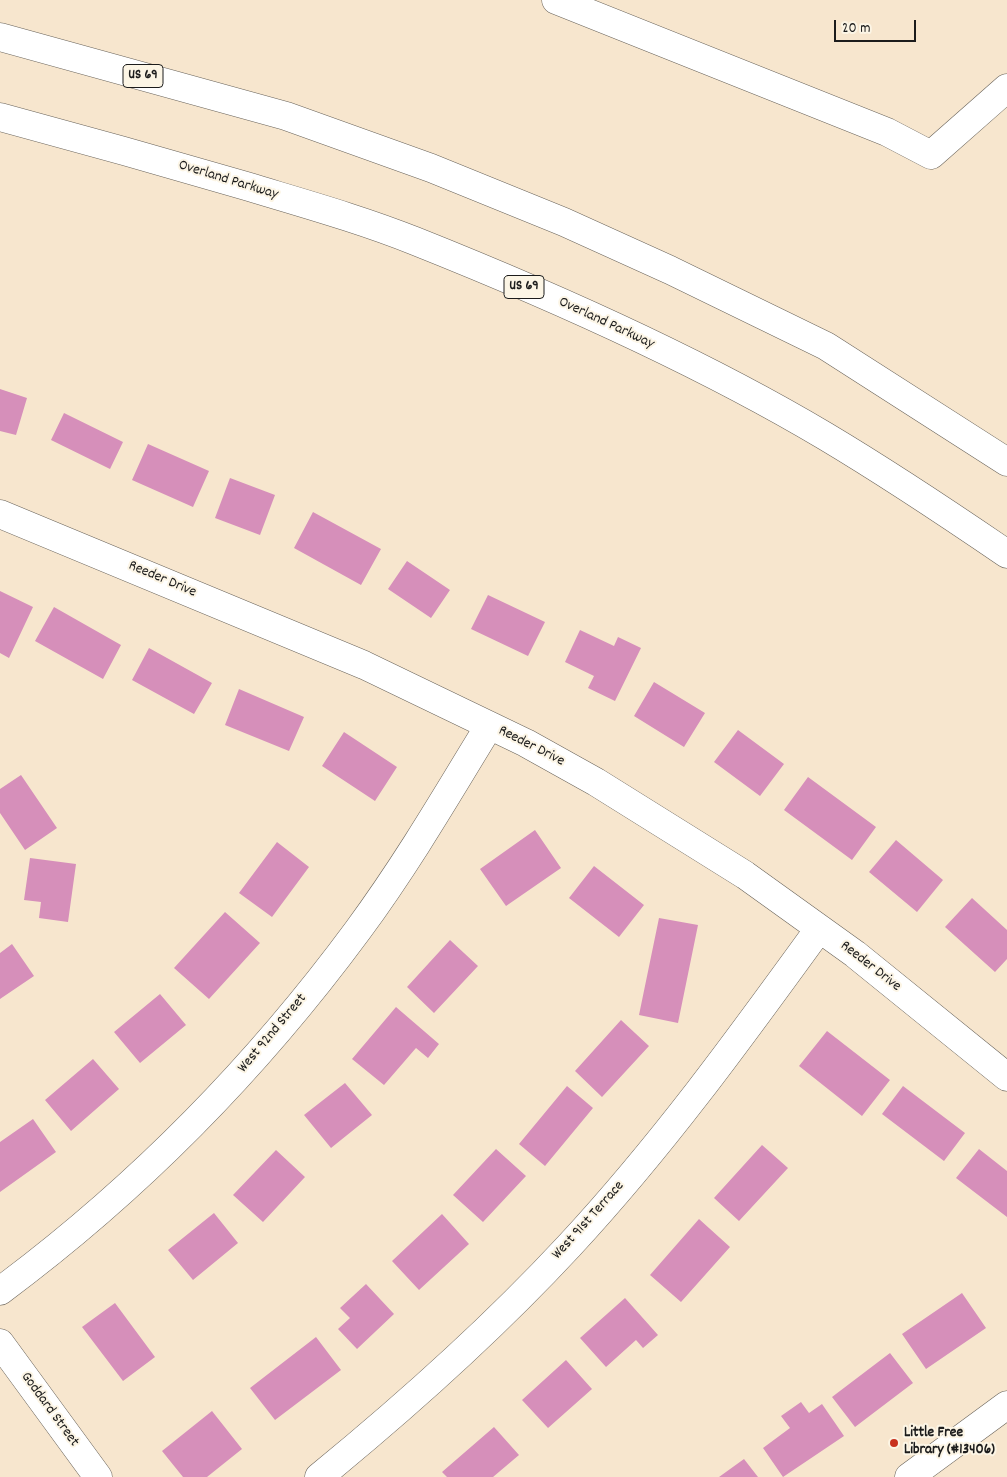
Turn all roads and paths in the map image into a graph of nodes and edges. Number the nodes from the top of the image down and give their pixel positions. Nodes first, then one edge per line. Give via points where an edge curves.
1 (556, 0) edge
2 (0, 37) edge
3 (1007, 88) edge
4 (0, 116) edge
5 (1007, 462) edge
6 (0, 514) edge
7 (1007, 554) edge
8 (489, 726) junction
9 (819, 929) junction
10 (1007, 1077) edge
11 (0, 1292) edge
12 (0, 1343) edge
13 (1007, 1405) edge
14 (98, 1477) edge
15 (320, 1477) edge
16 (909, 1477) edge

1 - 3 main road via 887,132 930,155
2 - 5 main road, US 69 via 286,116 430,168 564,222 826,346
4 - 7 main road, Overland Parkway / US 69 via 313,206 412,240 561,303 709,372 823,435 930,501
6 - 8 main road, Reeder Drive via 364,665
8 - 9 main road, Reeder Drive via 596,782 689,839
8 - 11 main road, West 92nd Street via 414,849 358,930 284,1023 155,1162 87,1223
9 - 10 main road, Reeder Drive via 855,954
9 - 15 main road, West 91st Terrace via 745,1033 671,1128 569,1246 474,1341
12 - 14 main road, Goddard Street
13 - 16 main road

